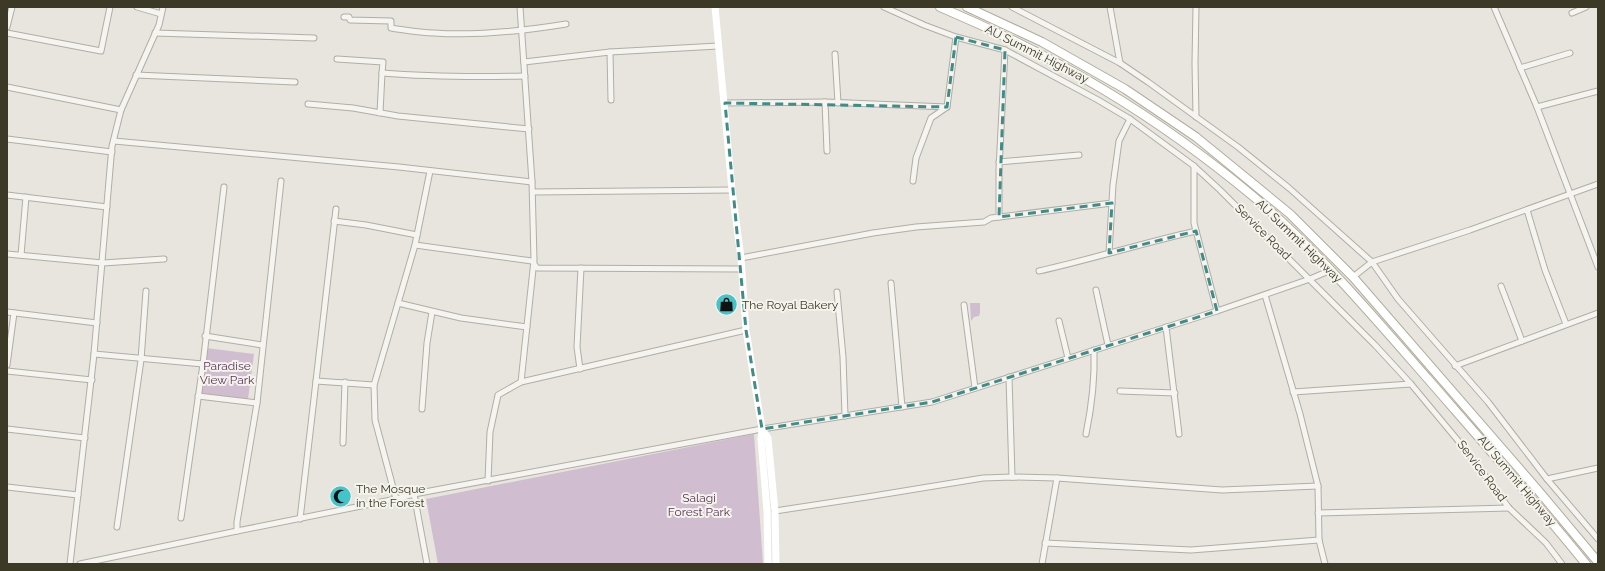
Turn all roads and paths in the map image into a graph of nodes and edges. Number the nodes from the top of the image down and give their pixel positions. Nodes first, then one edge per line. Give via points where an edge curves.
1 (12, 7) edge
2 (110, 7) edge
3 (138, 7) edge
4 (163, 7) edge
5 (520, 7) edge
6 (715, 7) edge
7 (884, 7) edge
8 (940, 7) edge
9 (967, 7) edge
10 (1012, 7) edge
11 (1110, 7) edge
12 (1196, 7) edge
13 (1494, 7) edge
14 (1586, 7) edge
15 (1572, 13) dead end
16 (161, 14) junction
17 (344, 17) dead end
18 (566, 24) dead end
19 (7, 27) edge
20 (522, 29) junction
21 (7, 33) edge
22 (155, 33) junction
23 (956, 37) junction
24 (314, 38) dead end
25 (718, 46) junction
26 (1005, 50) junction
27 (610, 52) junction
28 (1570, 53) dead end
29 (835, 54) dead end
30 (337, 59) dead end
31 (524, 62) junction
32 (1120, 63) junction
33 (1520, 68) junction
34 (382, 73) junction
35 (136, 75) junction
36 (525, 76) junction
37 (295, 82) dead end
38 (7, 87) edge
39 (1598, 91) edge
40 (611, 100) dead end
41 (825, 102) junction
42 (725, 103) junction
43 (838, 103) junction
44 (308, 104) dead end
45 (946, 107) junction
46 (1537, 107) junction
47 (121, 110) junction
48 (380, 113) junction
49 (1196, 117) junction
50 (1130, 119) junction
51 (529, 128) junction
52 (7, 139) edge
53 (114, 141) junction
54 (112, 152) junction
55 (827, 152) dead end
56 (1079, 155) dead end
57 (999, 162) junction
58 (1194, 166) junction
59 (430, 171) junction
60 (281, 181) dead end
61 (913, 181) dead end
62 (532, 182) junction
63 (1598, 184) edge
64 (224, 188) dead end
65 (732, 190) junction
66 (533, 192) junction
67 (1571, 193) junction
68 (7, 195) edge
69 (26, 197) junction
70 (1112, 203) junction
71 (107, 207) junction
72 (336, 209) dead end
73 (1527, 210) junction
74 (999, 218) junction
75 (334, 222) junction
76 (1196, 231) junction
77 (417, 235) junction
78 (415, 245) junction
79 (1110, 253) junction
80 (7, 254) edge
81 (21, 255) junction
82 (164, 258) dead end
83 (741, 258) junction
84 (1372, 262) junction
85 (103, 263) junction
86 (533, 264) junction
87 (1598, 267) edge
88 (581, 268) junction
89 (741, 269) junction
90 (1331, 270) junction
91 (1039, 271) dead end
92 (1353, 277) junction
93 (1310, 279) junction
94 (891, 283) dead end
95 (1501, 286) dead end
96 (1096, 290) dead end
97 (146, 291) dead end
98 (837, 292) dead end
99 (1265, 295) junction
100 (398, 303) junction
101 (964, 305) dead end
102 (1217, 311) junction
103 (7, 312) edge
104 (432, 312) junction
105 (14, 313) junction
106 (1598, 313) edge
107 (1060, 322) dead end
108 (97, 323) junction
109 (1566, 324) junction
110 (527, 327) junction
111 (1166, 327) junction
112 (746, 330) junction
113 (205, 336) junction
114 (1522, 341) junction
115 (262, 345) junction
116 (1108, 345) junction
117 (1094, 350) junction
118 (94, 354) junction
119 (1068, 358) junction
120 (141, 360) junction
121 (202, 364) junction
122 (7, 365) edge
123 (1455, 366) junction
124 (580, 369) junction
125 (7, 371) edge
126 (1009, 377) junction
127 (92, 380) junction
128 (316, 381) junction
129 (346, 382) junction
130 (521, 382) junction
131 (1411, 384) junction
132 (374, 385) junction
133 (975, 388) junction
134 (1120, 391) dead end
135 (1293, 392) junction
136 (1175, 393) junction
137 (198, 396) junction
138 (257, 403) junction
139 (902, 407) junction
140 (422, 409) dead end
141 (845, 416) junction
142 (7, 428) edge
143 (762, 429) junction
144 (1086, 434) dead end
145 (1179, 434) dead end
146 (85, 438) junction
147 (343, 443) dead end
148 (1598, 468) edge
149 (1012, 477) junction
150 (1057, 478) junction
151 (1547, 479) junction
152 (488, 481) junction
153 (1318, 486) junction
154 (7, 487) edge
155 (414, 494) junction
156 (78, 495) junction
157 (396, 499) junction
158 (1509, 508) junction
159 (775, 511) junction
160 (1318, 513) junction
161 (180, 518) dead end
162 (300, 519) junction
163 (116, 527) dead end
164 (237, 530) junction
165 (1598, 539) edge
166 (1319, 540) junction
167 (1045, 543) junction
168 (1598, 562) edge
169 (70, 564) edge
170 (80, 564) edge
171 (427, 564) edge
172 (768, 564) edge
173 (776, 564) edge
174 (1042, 564) edge
175 (1324, 564) edge
176 (1562, 564) edge
177 (1586, 564) edge

1 - 19 street
2 - 21 street via 101,50
3 - 16 street
4 - 16 street
5 - 20 street
6 - 25 street
7 - 23 street, Service Road
8 - 90 main road, AU Summit Highway via 1036,51 1120,99 1193,149 1255,198
9 - 92 main road, AU Summit Highway via 1088,67 1196,137 1290,214
10 - 32 street
11 - 32 street
12 - 49 street
13 - 33 street
14 - 15 street
16 - 22 street
17 - 20 street via 349,17 350,20 390,21 391,28 433,34
18 - 20 street
20 - 31 street
22 - 24 street
22 - 35 street
23 - 26 street, Service Road
23 - 45 street
25 - 27 street
25 - 42 street
26 - 50 street, Service Road
26 - 57 street
27 - 31 street
27 - 40 street
28 - 33 street
29 - 43 street
30 - 34 street via 383,62
31 - 36 street
32 - 49 street
33 - 46 street
34 - 36 street via 461,78
34 - 48 street
35 - 37 street
35 - 47 street
36 - 51 street
38 - 47 street
39 - 46 street
41 - 42 street
41 - 43 street
41 - 55 street
42 - 65 street
43 - 45 street
44 - 48 street
45 - 61 street via 931,118 916,158
46 - 67 street
47 - 53 street
48 - 51 street
49 - 84 street via 1290,188
50 - 58 street, Service Road
50 - 70 street via 1119,141
51 - 62 street
52 - 54 street
53 - 54 street
53 - 59 street
54 - 71 street
56 - 57 street
57 - 74 street
58 - 76 street
58 - 93 street, Service Road
59 - 62 street
59 - 77 street
60 - 115 street
62 - 66 street
63 - 67 street
64 - 113 street
65 - 66 street
65 - 83 street
66 - 86 street
67 - 73 street
67 - 87 street
68 - 69 street
69 - 71 street
69 - 81 street
70 - 74 street
70 - 79 street
71 - 85 street
72 - 75 street
73 - 84 street
73 - 109 street via 1545,270
74 - 83 street via 991,218 984,222 873,233
75 - 77 street
75 - 128 street
76 - 79 street
76 - 102 street
77 - 78 street
78 - 86 street via 532,261
78 - 100 street
79 - 91 street
80 - 81 street
81 - 85 street
82 - 85 street
83 - 89 street
84 - 92 street
84 - 123 street via 1398,299
85 - 108 street
86 - 88 street via 537,268
86 - 110 street
88 - 89 street
88 - 124 street via 577,347
89 - 112 street
90 - 93 street
90 - 177 main road, AU Summit Highway via 1392,336
92 - 168 main road, AU Summit Highway
93 - 99 street
93 - 131 street, Service Road
94 - 139 street
95 - 114 street
96 - 116 street
97 - 120 street
98 - 141 street
99 - 102 street
99 - 135 street
100 - 104 street
100 - 132 street
101 - 133 street
102 - 111 street
103 - 105 street
104 - 110 street
104 - 140 street
105 - 108 street
105 - 122 street
106 - 109 street
107 - 119 street
108 - 118 street
109 - 114 street
110 - 130 street
111 - 116 street
111 - 136 street
112 - 124 street
112 - 143 street
113 - 115 street
113 - 121 street
114 - 123 street
115 - 138 street
116 - 117 street
117 - 119 street
117 - 144 street via 1095,374
118 - 120 street
118 - 127 street
119 - 126 street
120 - 121 street
120 - 163 street
121 - 137 street
123 - 151 street via 1488,402
124 - 130 street
125 - 127 street
126 - 133 street
126 - 149 street
127 - 146 street
128 - 129 street
128 - 162 street
129 - 132 street
129 - 147 street
130 - 152 street via 498,395 490,432
131 - 135 street
131 - 158 street, Service Road via 1465,449
132 - 157 street via 375,420
133 - 139 street via 932,402
134 - 136 street
135 - 153 street
136 - 145 street
137 - 138 street
137 - 161 street
138 - 164 street
139 - 141 street
141 - 143 street
142 - 146 street
143 - 152 street
143 - 159 street via 768,438
143 - 172 street
146 - 156 street
148 - 151 street
149 - 150 street
149 - 159 street via 983,478
150 - 153 street via 1222,490
150 - 167 street
151 - 165 street
152 - 155 street
153 - 160 street
154 - 156 street
155 - 157 street
155 - 171 street
156 - 169 street
157 - 162 street
158 - 160 street
158 - 176 street, Service Road via 1546,543
159 - 173 street
160 - 166 street
162 - 164 street
164 - 170 street
166 - 167 street via 1191,550
166 - 175 street
167 - 174 street

